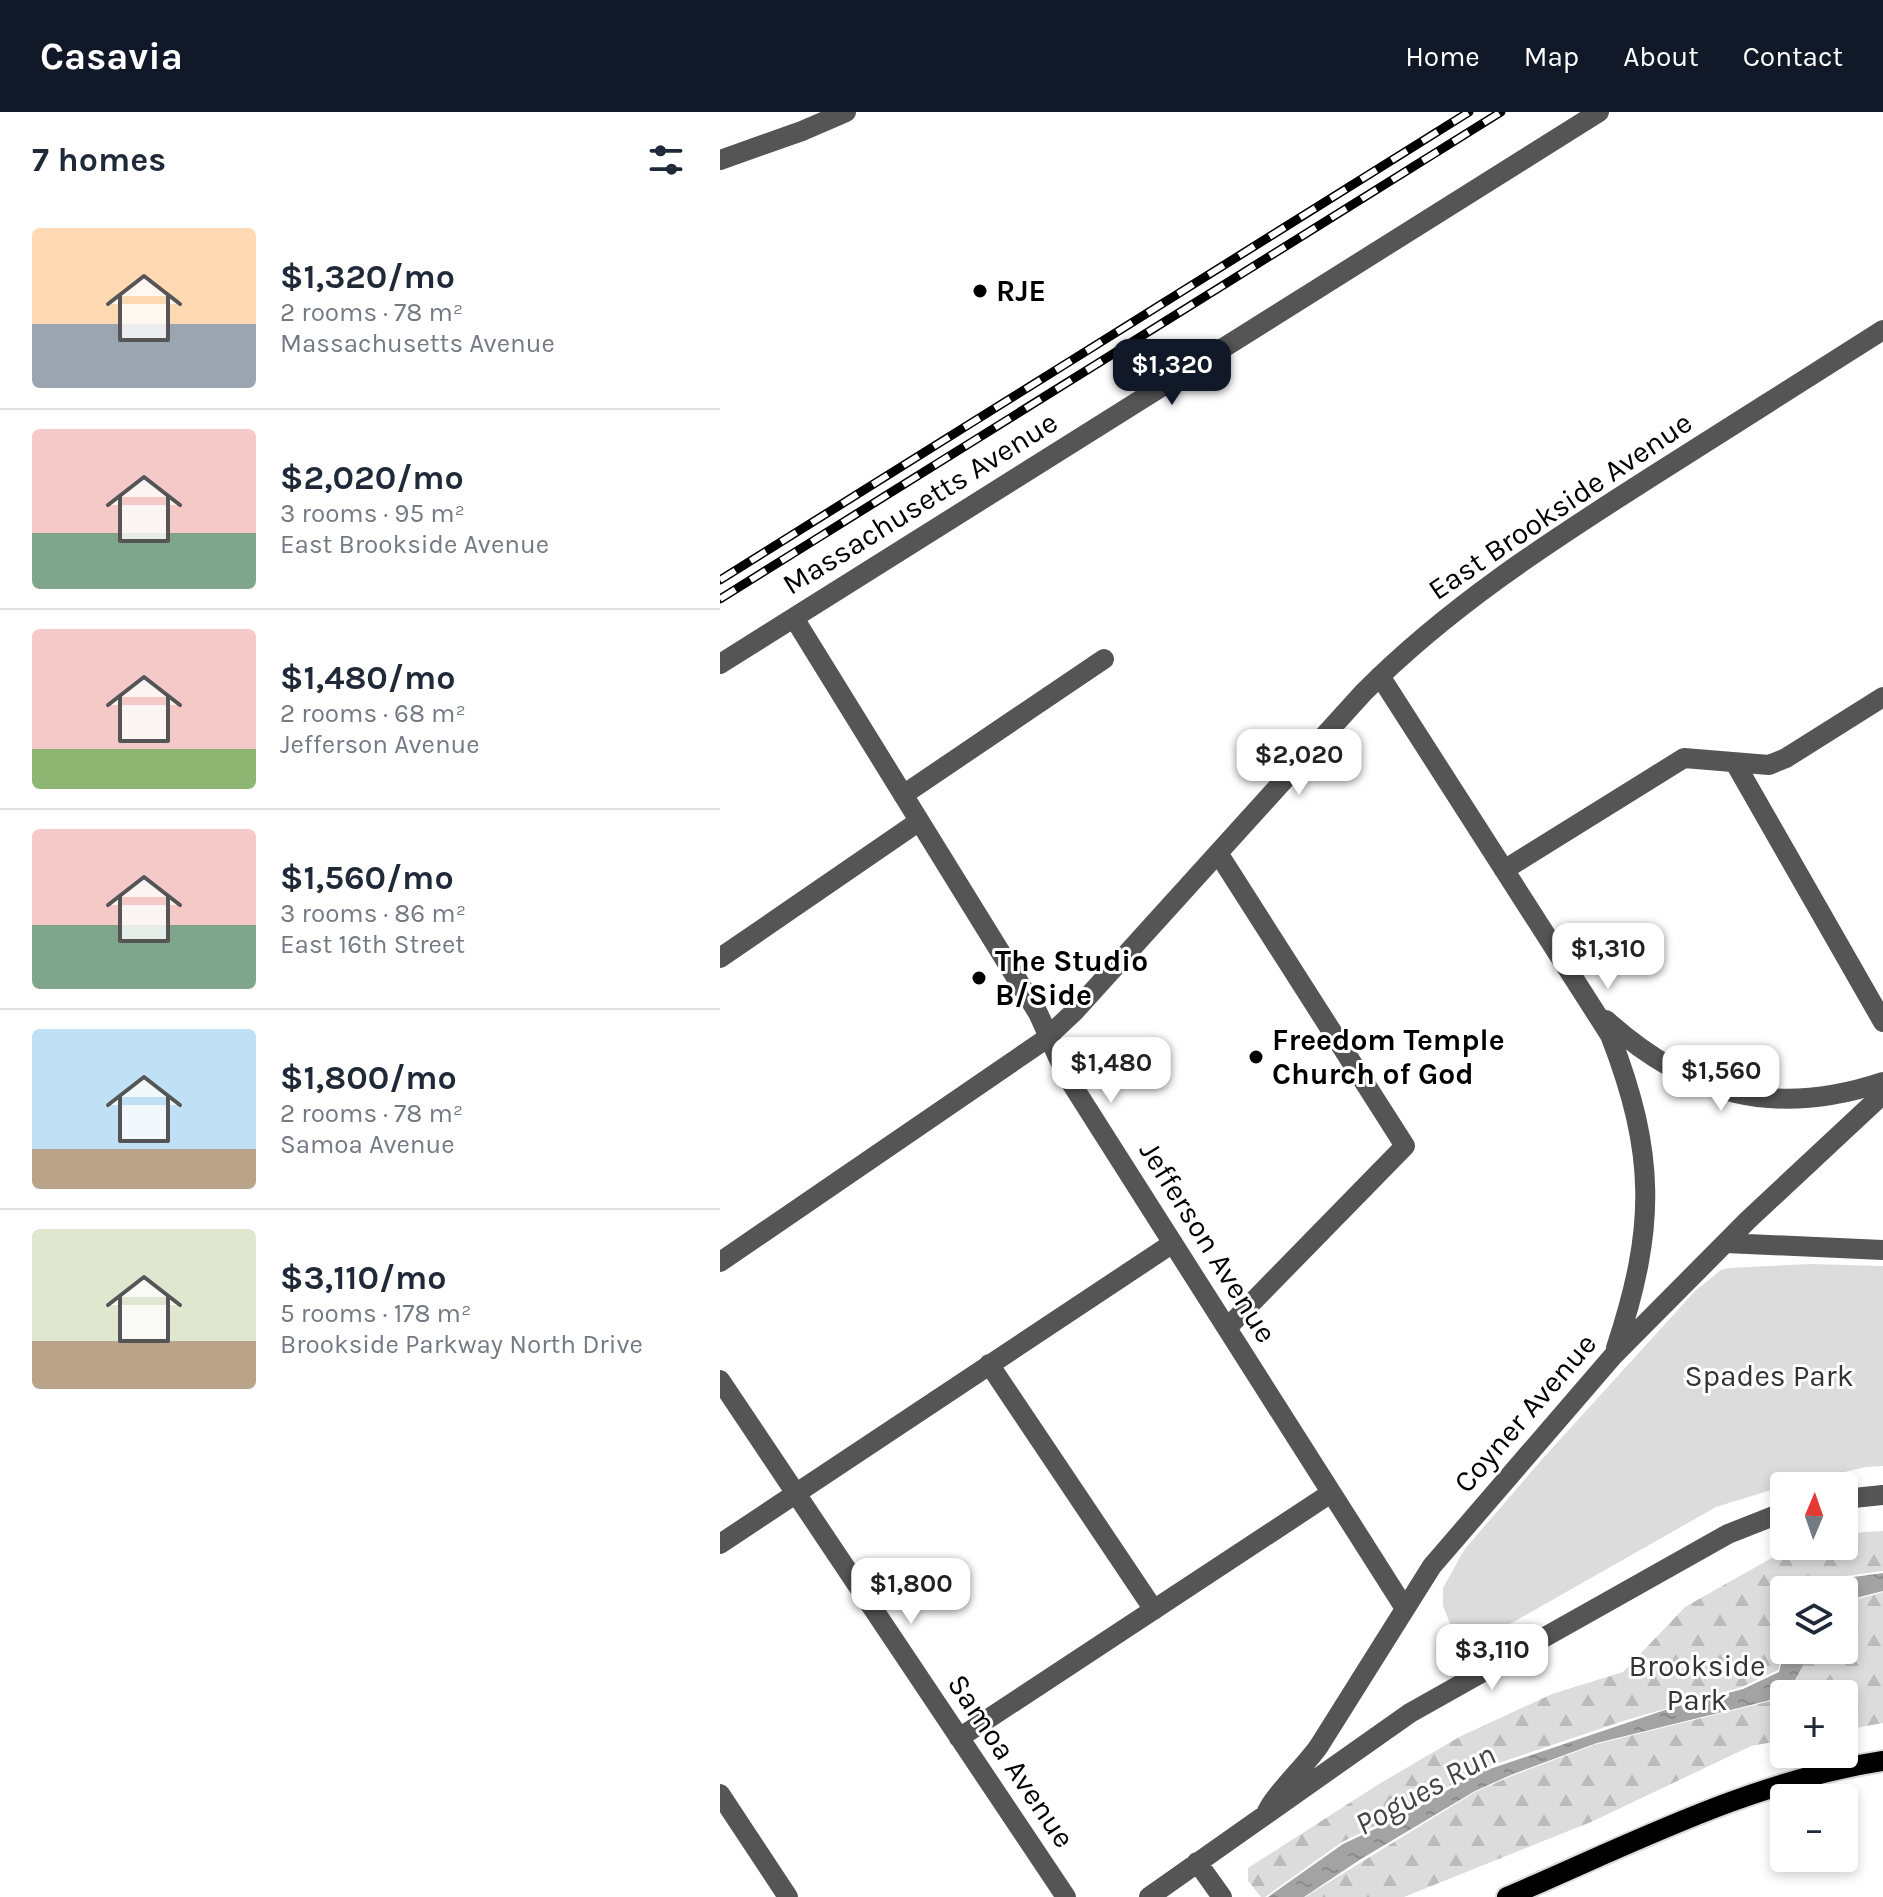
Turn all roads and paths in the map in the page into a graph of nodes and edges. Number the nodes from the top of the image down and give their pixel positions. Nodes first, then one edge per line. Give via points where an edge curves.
1 (846, 112) edge
2 (1599, 112) edge
3 (720, 160) edge
4 (1883, 330) edge
5 (794, 618) junction
6 (1104, 659) dead end
7 (720, 664) edge
8 (1380, 676) junction
9 (1883, 697) edge
10 (1735, 763) junction
11 (903, 795) junction
12 (918, 822) junction
13 (1218, 853) junction
14 (1504, 870) junction
15 (720, 958) edge
16 (1592, 1006) junction
17 (1883, 1022) edge
18 (1050, 1035) junction
19 (1883, 1082) edge
20 (1883, 1094) edge
21 (1173, 1243) junction
22 (1726, 1243) junction
23 (1883, 1250) edge
24 (720, 1262) edge
25 (1227, 1328) junction
26 (1613, 1356) junction
27 (989, 1364) junction
28 (720, 1380) edge
29 (795, 1492) junction
30 (1331, 1493) junction
31 (1883, 1495) edge
32 (1858, 1498) edge
33 (1770, 1518) edge
34 (720, 1544) edge
35 (1404, 1607) junction
36 (1154, 1610) junction
37 (959, 1738) junction
38 (1883, 1761) edge
39 (720, 1794) edge
40 (1266, 1814) junction
41 (1197, 1862) junction
42 (1221, 1895) edge
43 (788, 1897) edge
44 (1066, 1897) edge
45 (1149, 1897) edge
46 (1507, 1897) edge

1 - 3 street
2 - 5 street, Massachusetts Avenue
4 - 8 street, East Brookside Avenue via 1512,568
5 - 7 street, Massachusetts Avenue
5 - 11 street, Jefferson Avenue
6 - 11 street
8 - 13 street, East Brookside Avenue
8 - 14 street
9 - 10 street via 1786,758 1769,765
10 - 14 street via 1684,758
10 - 17 street
11 - 12 street, Jefferson Avenue
12 - 15 street
12 - 18 street, Jefferson Avenue
13 - 18 street, East Brookside Avenue
13 - 25 street via 1405,1146
14 - 16 street
16 - 19 street via 1625,1037 1719,1090 1797,1100
16 - 26 street via 1625,1073 1639,1124 1645,1179 1639,1271
18 - 21 street, Jefferson Avenue via 1066,1075
18 - 24 street, East Brookside Avenue
20 - 22 street, Coyner Avenue
21 - 25 street, Jefferson Avenue
21 - 27 street
22 - 23 street
22 - 26 street, Coyner Avenue
25 - 30 street, Jefferson Avenue
26 - 35 street, Coyner Avenue via 1432,1566
27 - 29 street
27 - 36 street
28 - 29 street, Samoa Avenue
29 - 34 street
29 - 37 street, Samoa Avenue
30 - 35 street, Jefferson Avenue
30 - 36 street
31 - 32 street
33 - 40 street via 1728,1534 1410,1713
35 - 40 street, Coyner Avenue via 1319,1746 1269,1803
36 - 37 street
37 - 44 street, Samoa Avenue
38 - 46 main road via 1835,1768 1750,1794
39 - 43 street
40 - 41 street
41 - 42 street
41 - 45 street

